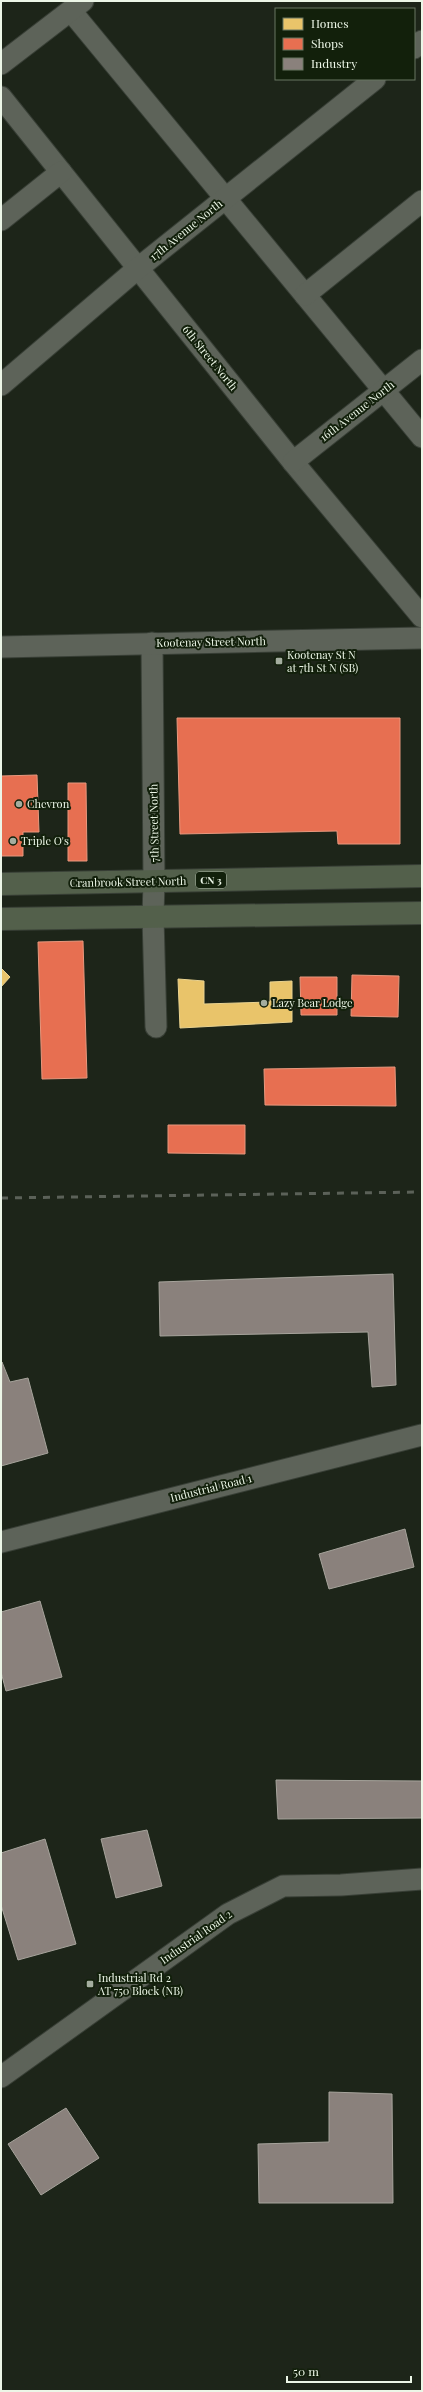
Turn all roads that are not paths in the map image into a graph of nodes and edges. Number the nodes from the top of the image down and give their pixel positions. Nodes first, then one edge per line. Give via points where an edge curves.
1 (77, 6) edge
2 (1, 64) edge
3 (374, 80) edge
4 (1, 97) edge
5 (60, 172) junction
6 (226, 198) junction
7 (422, 201) edge
8 (1, 220) edge
9 (138, 269) junction
10 (305, 295) junction
11 (422, 360) edge
12 (1, 385) edge
13 (384, 391) junction
14 (422, 437) edge
15 (293, 462) junction
16 (422, 617) edge
17 (422, 638) edge
18 (152, 643) junction
19 (1, 647) edge
20 (422, 876) edge
21 (154, 881) junction
22 (1, 884) edge
23 (422, 913) edge
24 (153, 917) junction
25 (1, 919) edge
26 (156, 1027) dead end
27 (422, 1434) edge
28 (1, 1542) edge
29 (422, 1879) edge
30 (1, 2078) edge

1 - 2 street
1 - 6 street
3 - 6 street, 17th Avenue North
4 - 5 street, 6th Street North
5 - 8 street
5 - 9 street, 6th Street North
6 - 9 street, 17th Avenue North
6 - 10 street
7 - 10 street
9 - 12 street, 17th Avenue North
9 - 15 street, 6th Street North
10 - 13 street
11 - 13 street, 16th Avenue North
13 - 14 street
13 - 15 street, 16th Avenue North
15 - 16 street, 6th Street North
17 - 18 street, Kootenay Street North
18 - 19 street, Kootenay Street North
18 - 21 street, 7th Street North
20 - 21 highway, Cranbrook Street North / CN 3
21 - 22 highway, Cranbrook Street North / CN 3
21 - 24 street, 7th Street North
23 - 24 highway
24 - 25 highway
24 - 26 street, 7th Street North
27 - 28 street, Industrial Road 1
29 - 30 street, Industrial Road 2 via 283,1886 259,1897 228,1914

